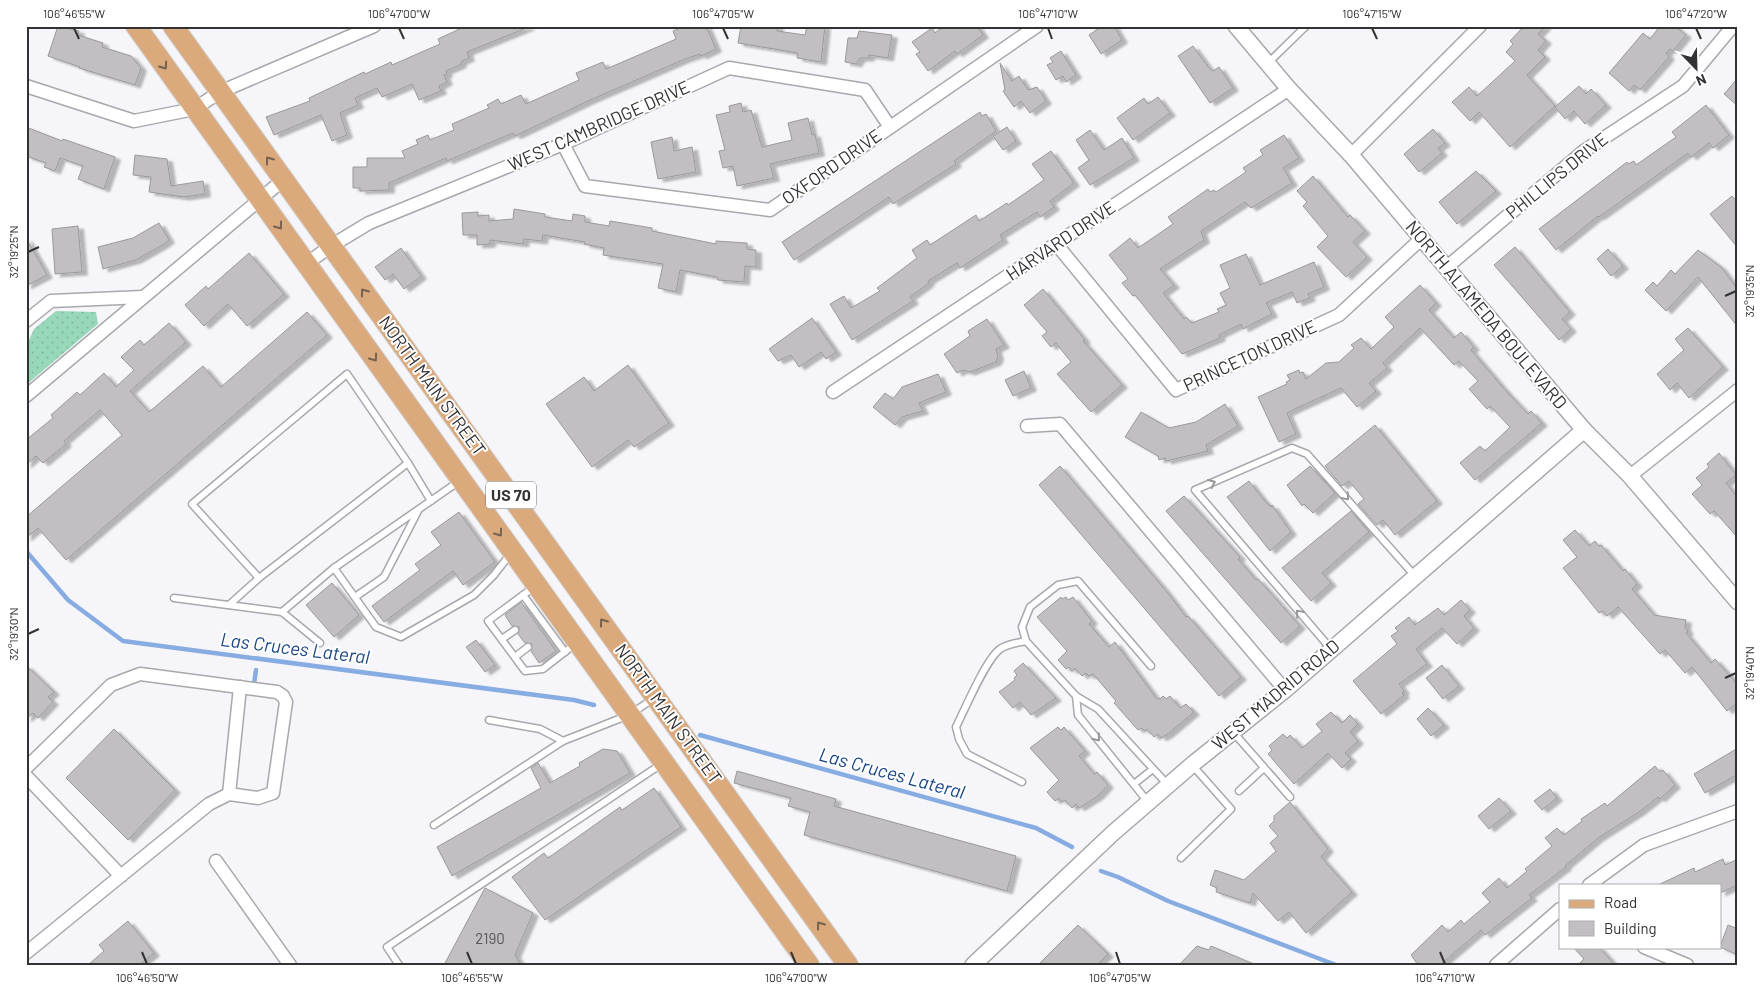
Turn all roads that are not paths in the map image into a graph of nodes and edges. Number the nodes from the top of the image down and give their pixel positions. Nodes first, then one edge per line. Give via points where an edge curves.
1 (136, 26) edge
2 (173, 26) edge
3 (374, 26) edge
4 (1037, 26) edge
5 (1236, 26) edge
6 (1306, 26) edge
7 (1480, 26) edge
8 (1734, 26) edge
9 (1267, 64) junction
10 (26, 86) edge
11 (1289, 89) junction
12 (220, 92) junction
13 (194, 109) junction
14 (890, 126) junction
15 (563, 144) junction
16 (1350, 155) junction
17 (283, 180) junction
18 (259, 199) junction
19 (1421, 239) junction
20 (1057, 245) junction
21 (331, 246) junction
22 (306, 264) junction
23 (1447, 268) junction
24 (143, 297) junction
25 (26, 321) edge
26 (1738, 390) edge
27 (833, 392) dead end
28 (26, 396) edge
29 (1027, 426) dead end
30 (1584, 430) junction
31 (408, 463) junction
32 (1630, 476) junction
33 (461, 480) junction
34 (431, 501) junction
35 (419, 510) junction
36 (512, 551) junction
37 (334, 568) junction
38 (1416, 576) junction
39 (258, 578) junction
40 (530, 590) junction
41 (355, 597) junction
42 (174, 598) dead end
43 (1738, 602) edge
44 (230, 604) junction
45 (282, 612) junction
46 (515, 630) dead end
47 (502, 639) junction
48 (1026, 641) junction
49 (320, 643) dead end
50 (528, 647) dead end
51 (572, 647) junction
52 (1332, 650) junction
53 (515, 657) junction
54 (1151, 666) dead end
55 (240, 687) junction
56 (1285, 690) junction
57 (1076, 696) junction
58 (657, 697) junction
59 (629, 715) junction
60 (490, 720) dead end
61 (1233, 732) junction
62 (563, 741) junction
63 (664, 762) junction
64 (1192, 765) junction
65 (26, 768) edge
66 (1153, 768) junction
67 (1264, 768) junction
68 (26, 776) edge
69 (1022, 782) dead end
70 (1134, 784) junction
71 (1168, 786) junction
72 (1239, 791) dead end
73 (229, 794) junction
74 (1290, 797) dead end
75 (1148, 802) junction
76 (1738, 811) edge
77 (742, 817) junction
78 (434, 825) dead end
79 (716, 835) junction
80 (1180, 858) dead end
81 (216, 861) dead end
82 (121, 876) junction
83 (1590, 884) edge
84 (1559, 910) edge
85 (1646, 948) edge
86 (26, 953) edge
87 (290, 965) edge
88 (399, 965) edge
89 (809, 965) edge
90 (848, 965) edge
91 (973, 965) edge
92 (1496, 965) edge
93 (1687, 965) edge

1 -> 13 main road, NORTH MAIN STREET / US 70
2 - 12 main road, NORTH MAIN STREET / US 70
3 - 12 street
4 - 14 street, OXFORD DRIVE
5 - 9 street, NORTH ALAMEDA BOULEVARD
6 - 9 lane
7 - 16 street
8 - 23 street, PHILLIPS DRIVE via 1683,86 1584,151
9 - 11 street, NORTH ALAMEDA BOULEVARD
10 - 13 street via 134,121
11 - 16 street, NORTH ALAMEDA BOULEVARD
11 - 20 street, HARVARD DRIVE
12 - 13 street
17 -> 12 main road, NORTH MAIN STREET / US 70
13 - 18 main road, NORTH MAIN STREET / US 70
14 - 15 street, WEST CAMBRIDGE DRIVE via 866,90 729,68
14 - 15 street, OXFORD DRIVE via 770,210 585,186
15 - 21 street, WEST CAMBRIDGE DRIVE via 369,223
16 - 19 street, NORTH ALAMEDA BOULEVARD
17 - 18 street
17 - 21 main road, NORTH MAIN STREET / US 70
18 -> 22 main road, NORTH MAIN STREET / US 70
18 - 24 street
19 - 20 street, PRINCETON DRIVE via 1339,315 1176,390
19 - 23 street, NORTH ALAMEDA BOULEVARD
20 - 27 street, HARVARD DRIVE
21 - 22 street, WEST CAMBRIDGE DRIVE
58 -> 21 main road, NORTH MAIN STREET / US 70
22 -> 33 main road, NORTH MAIN STREET / US 70
23 - 30 street, NORTH ALAMEDA BOULEVARD
24 - 25 street via 51,301
24 - 28 street
26 - 32 street
29 - 56 street via 1060,424
30 - 32 street, NORTH ALAMEDA BOULEVARD
30 - 38 street, WEST MADRID ROAD
31 - 34 lane
31 - 39 lane
31 - 39 lane via 347,374 192,504
32 - 43 street, NORTH ALAMEDA BOULEVARD
33 - 34 lane
33 -> 36 main road, NORTH MAIN STREET / US 70
34 - 35 lane
35 - 37 lane
35 - 41 lane via 384,577
36 - 40 main road, NORTH MAIN STREET / US 70
36 - 41 lane via 494,576 474,595 401,637 376,627
37 - 41 lane
37 - 45 lane
38 - 52 street, WEST MADRID ROAD
52 -> 38 lane via 1194,490 1292,448 1307,454
39 - 44 lane
40 - 47 lane via 488,621
40 - 51 main road, NORTH MAIN STREET / US 70
40 - 51 lane via 535,616 548,634
42 - 44 lane
44 - 45 lane
45 - 49 lane
46 - 47 lane
47 - 53 lane
48 - 54 lane via 1022,627 1030,607 1058,585 1078,580
48 - 57 lane
48 - 69 lane via 999,649 956,727 967,754
50 - 53 lane
51 - 53 lane via 543,669 525,671
51 - 59 main road, NORTH MAIN STREET / US 70
52 - 56 street, WEST MADRID ROAD
55 - 65 street via 140,674 120,680 111,685
55 - 73 street
55 - 73 street via 278,692 286,702 273,792 258,798
56 - 61 street, WEST MADRID ROAD
57 - 66 lane via 1098,709
57 -> 70 lane via 1078,715
58 - 59 lane
58 - 77 main road, NORTH MAIN STREET / US 70
59 - 62 lane
59 - 63 main road, NORTH MAIN STREET / US 70
60 - 62 lane via 540,729
61 - 64 street, WEST MADRID ROAD
61 - 67 lane
62 - 78 lane
63 - 79 main road, NORTH MAIN STREET / US 70
63 - 88 lane via 387,946
64 - 71 street, WEST MADRID ROAD
64 - 80 lane via 1231,809
66 - 70 lane
66 - 71 lane
67 - 72 lane
67 - 74 lane
68 - 82 street
70 - 75 lane
71 - 75 street, WEST MADRID ROAD
73 - 82 street via 209,804
75 - 91 street, WEST MADRID ROAD
76 - 83 street via 1644,845
77 - 79 main road
90 -> 77 main road, NORTH MAIN STREET / US 70
79 - 89 main road, NORTH MAIN STREET / US 70
81 - 87 street
82 - 86 street
84 - 92 street
85 - 93 street

